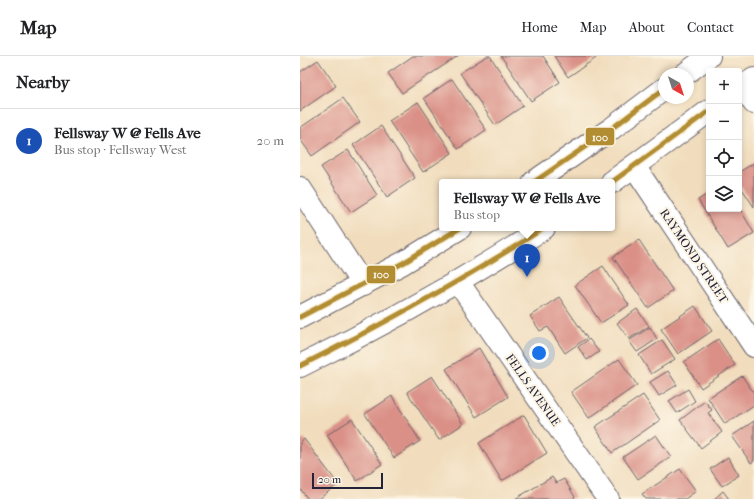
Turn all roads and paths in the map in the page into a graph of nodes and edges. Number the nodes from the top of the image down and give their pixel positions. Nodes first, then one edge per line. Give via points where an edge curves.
1 (709, 56) edge
2 (693, 68) edge
3 (658, 93) edge
4 (706, 113) edge
5 (634, 166) junction
6 (538, 179) edge
7 (615, 180) edge
8 (300, 188) edge
9 (455, 231) edge
10 (539, 231) edge
11 (458, 282) junction
12 (363, 285) junction
13 (300, 317) edge
14 (754, 346) edge
15 (300, 366) edge
16 (608, 499) edge

1 - 2 main road
3 - 6 main road
4 - 5 main road
5 - 7 main road
5 - 14 main road, RAYMOND STREET
8 - 12 main road
9 - 12 main road
10 - 11 main road
11 - 15 main road
11 - 16 main road, FELLS AVENUE
12 - 13 main road

